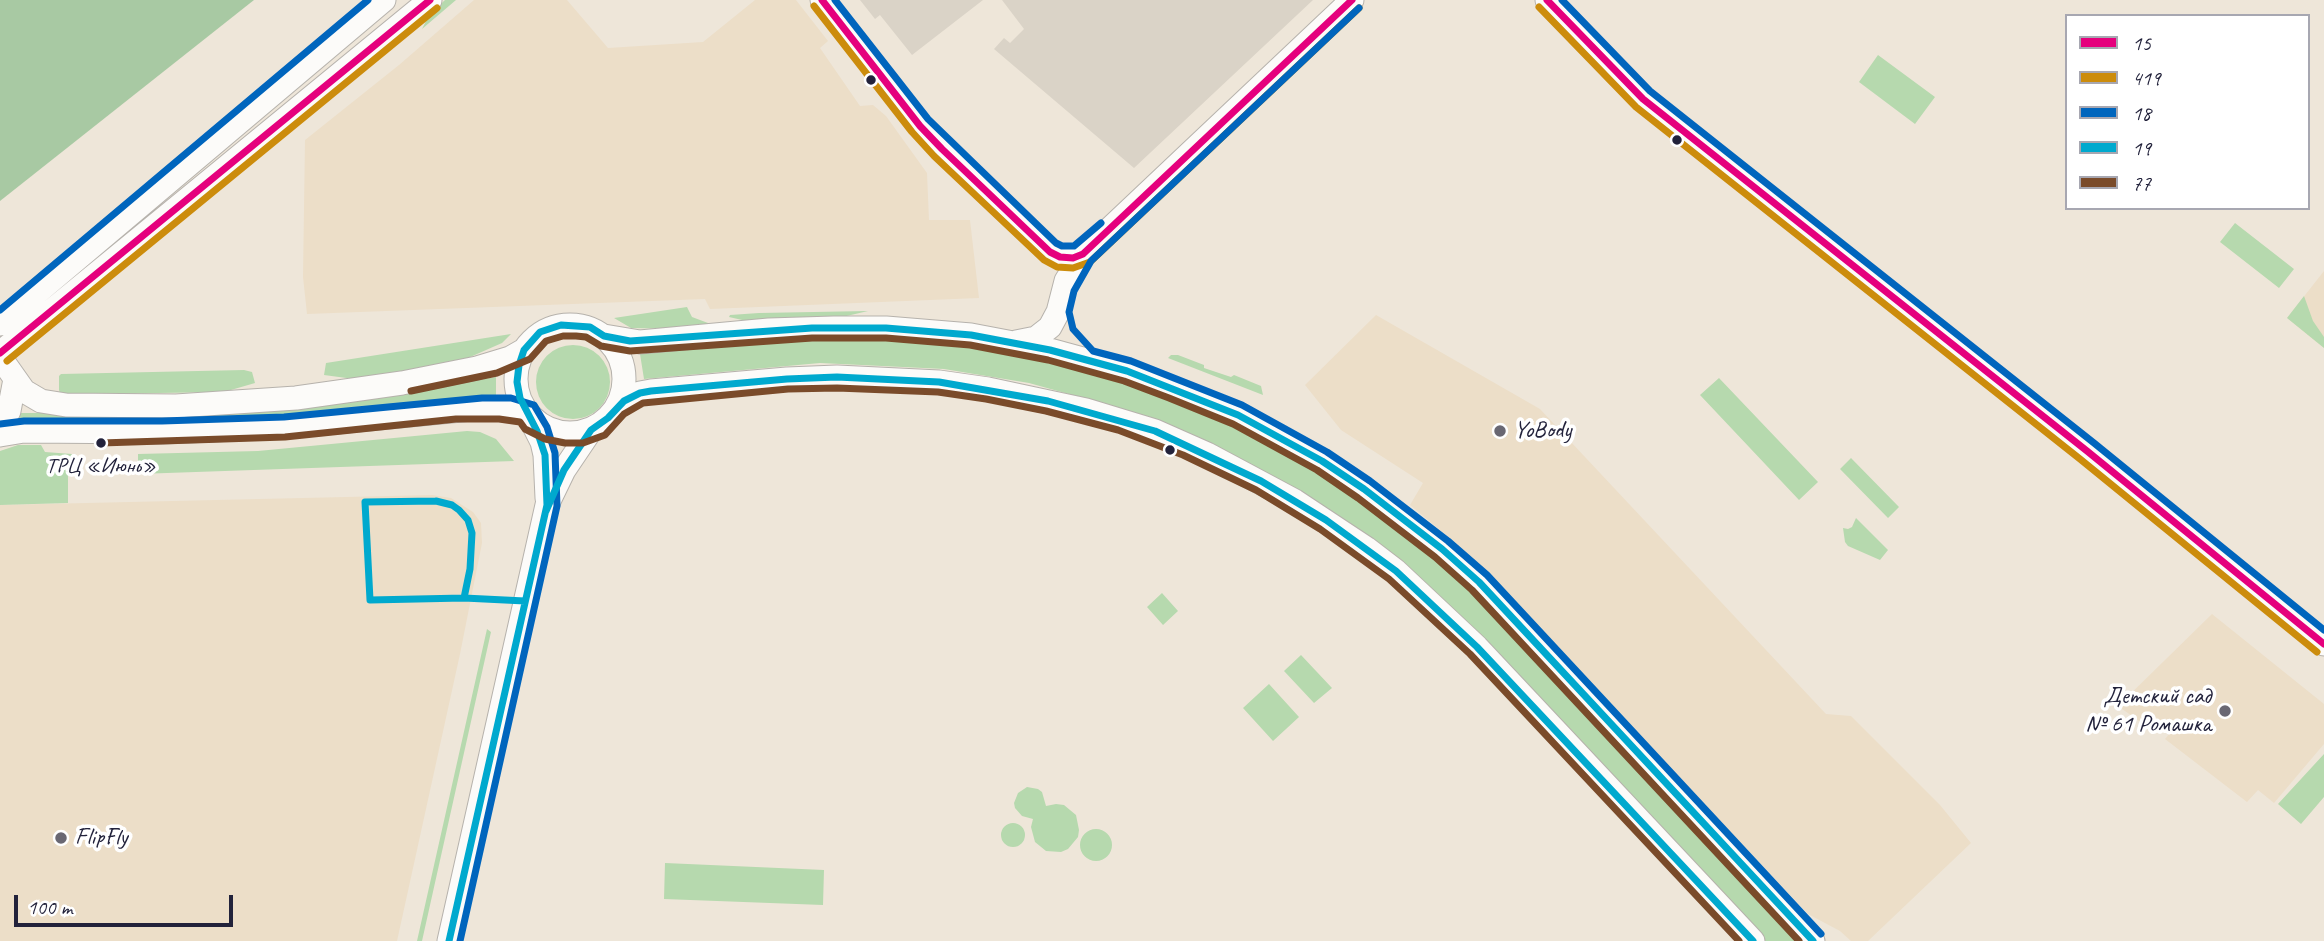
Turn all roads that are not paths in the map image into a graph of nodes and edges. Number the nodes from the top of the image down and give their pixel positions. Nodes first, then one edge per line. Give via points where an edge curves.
1 (384, 0) edge
2 (430, 0) edge
3 (822, 0) edge
4 (1352, 0) edge
5 (1547, 0) edge
6 (1050, 252) junction
7 (1083, 254) junction
8 (1064, 287) junction
9 (1058, 312) junction
10 (0, 324) edge
11 (604, 336) junction
12 (1012, 342) junction
13 (524, 350) junction
14 (0, 355) edge
15 (1088, 361) junction
16 (15, 379) junction
17 (617, 406) junction
18 (528, 416) junction
19 (0, 426) edge
20 (592, 430) junction
21 (0, 435) edge
22 (547, 505) junction
23 (2324, 644) edge
24 (449, 941) edge
25 (1753, 941) edge
26 (1813, 941) edge

1 - 10 main road
2 - 14 main road
3 - 6 main road via 920,126
4 - 7 main road
5 - 23 main road via 1643,99
6 - 7 main road via 1066,257
6 - 8 main road
7 - 8 main road
8 - 9 main road
9 - 12 main road via 1042,335
9 - 15 main road via 1066,339
11 - 12 main road via 640,342 769,330 859,328 946,332
11 - 13 main road via 590,327 561,325 540,332
11 - 17 main road via 621,366 623,383
12 - 15 main road
13 - 16 main road via 477,368 402,383 296,398 176,406 41,401
13 - 18 main road via 517,382
14 - 16 main road
15 - 26 main road via 1173,388 1271,432 1322,460 1442,549 1479,582
16 - 19 main road via 9,411
17 - 20 main road
17 - 25 main road via 651,391 774,380 836,377 939,382 1086,410 1155,431 1207,454 1295,501 1396,571 1477,647
18 - 20 main road via 556,432
18 - 21 main road via 510,408 482,408 285,427
18 - 22 main road via 545,455
20 - 22 main road
22 - 24 main road

